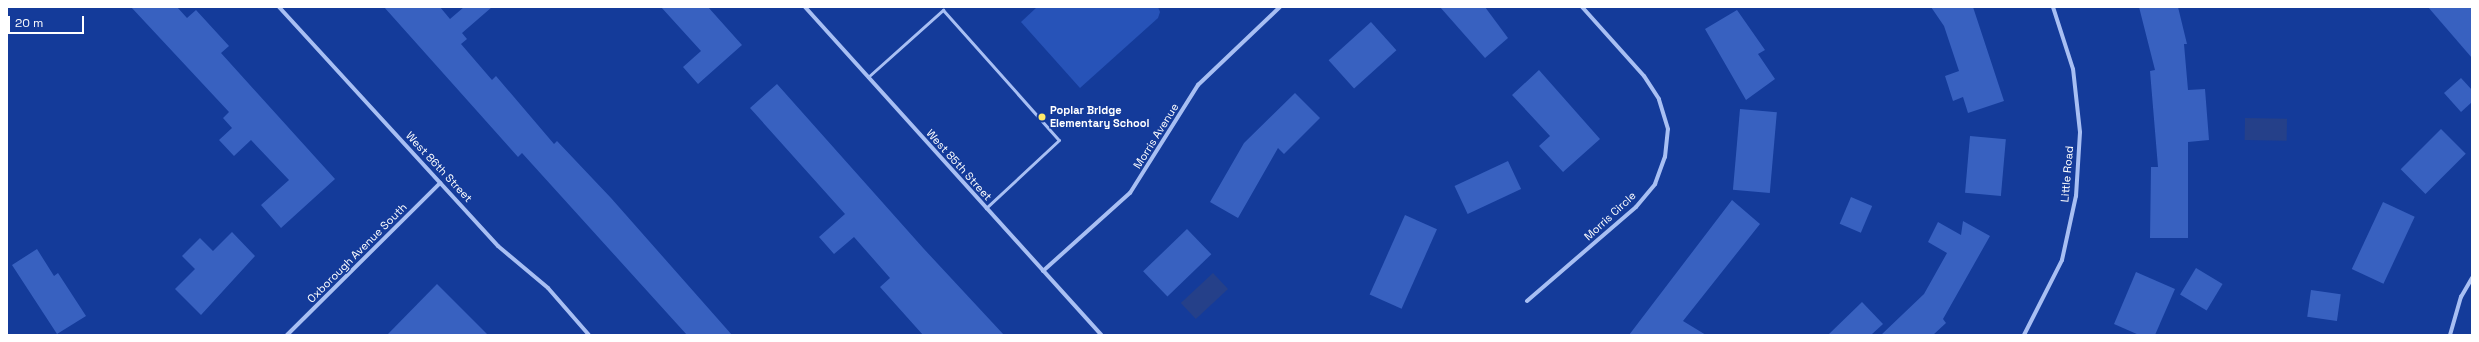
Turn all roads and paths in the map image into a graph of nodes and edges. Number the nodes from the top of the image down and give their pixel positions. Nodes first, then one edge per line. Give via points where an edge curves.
1 (280, 7) edge
2 (805, 7) edge
3 (1280, 7) edge
4 (1582, 7) edge
5 (2053, 7) edge
6 (868, 77) junction
7 (440, 183) junction
8 (986, 208) junction
9 (1043, 271) junction
10 (2472, 278) edge
11 (1527, 301) dead end
12 (287, 335) edge
13 (589, 335) edge
14 (1101, 335) edge
15 (2024, 335) edge
16 (2450, 335) edge

1 - 7 street, West 86th Street
2 - 6 street, West 85th Street
3 - 9 street, Morris Avenue via 1198,85 1130,193
4 - 11 street, Morris Circle via 1644,76 1659,99 1668,129 1664,157 1654,184 1636,207
5 - 15 street, Little Road via 2073,69 2080,132 2076,196 2062,260
6 - 8 street, West 85th Street
6 - 8 lane via 943,10 1059,140
7 - 12 street, Oxborough Avenue South
7 - 13 street, West 86th Street via 498,246 548,288
8 - 9 street, West 85th Street
9 - 14 street, West 85th Street
10 - 16 street via 2462,297

